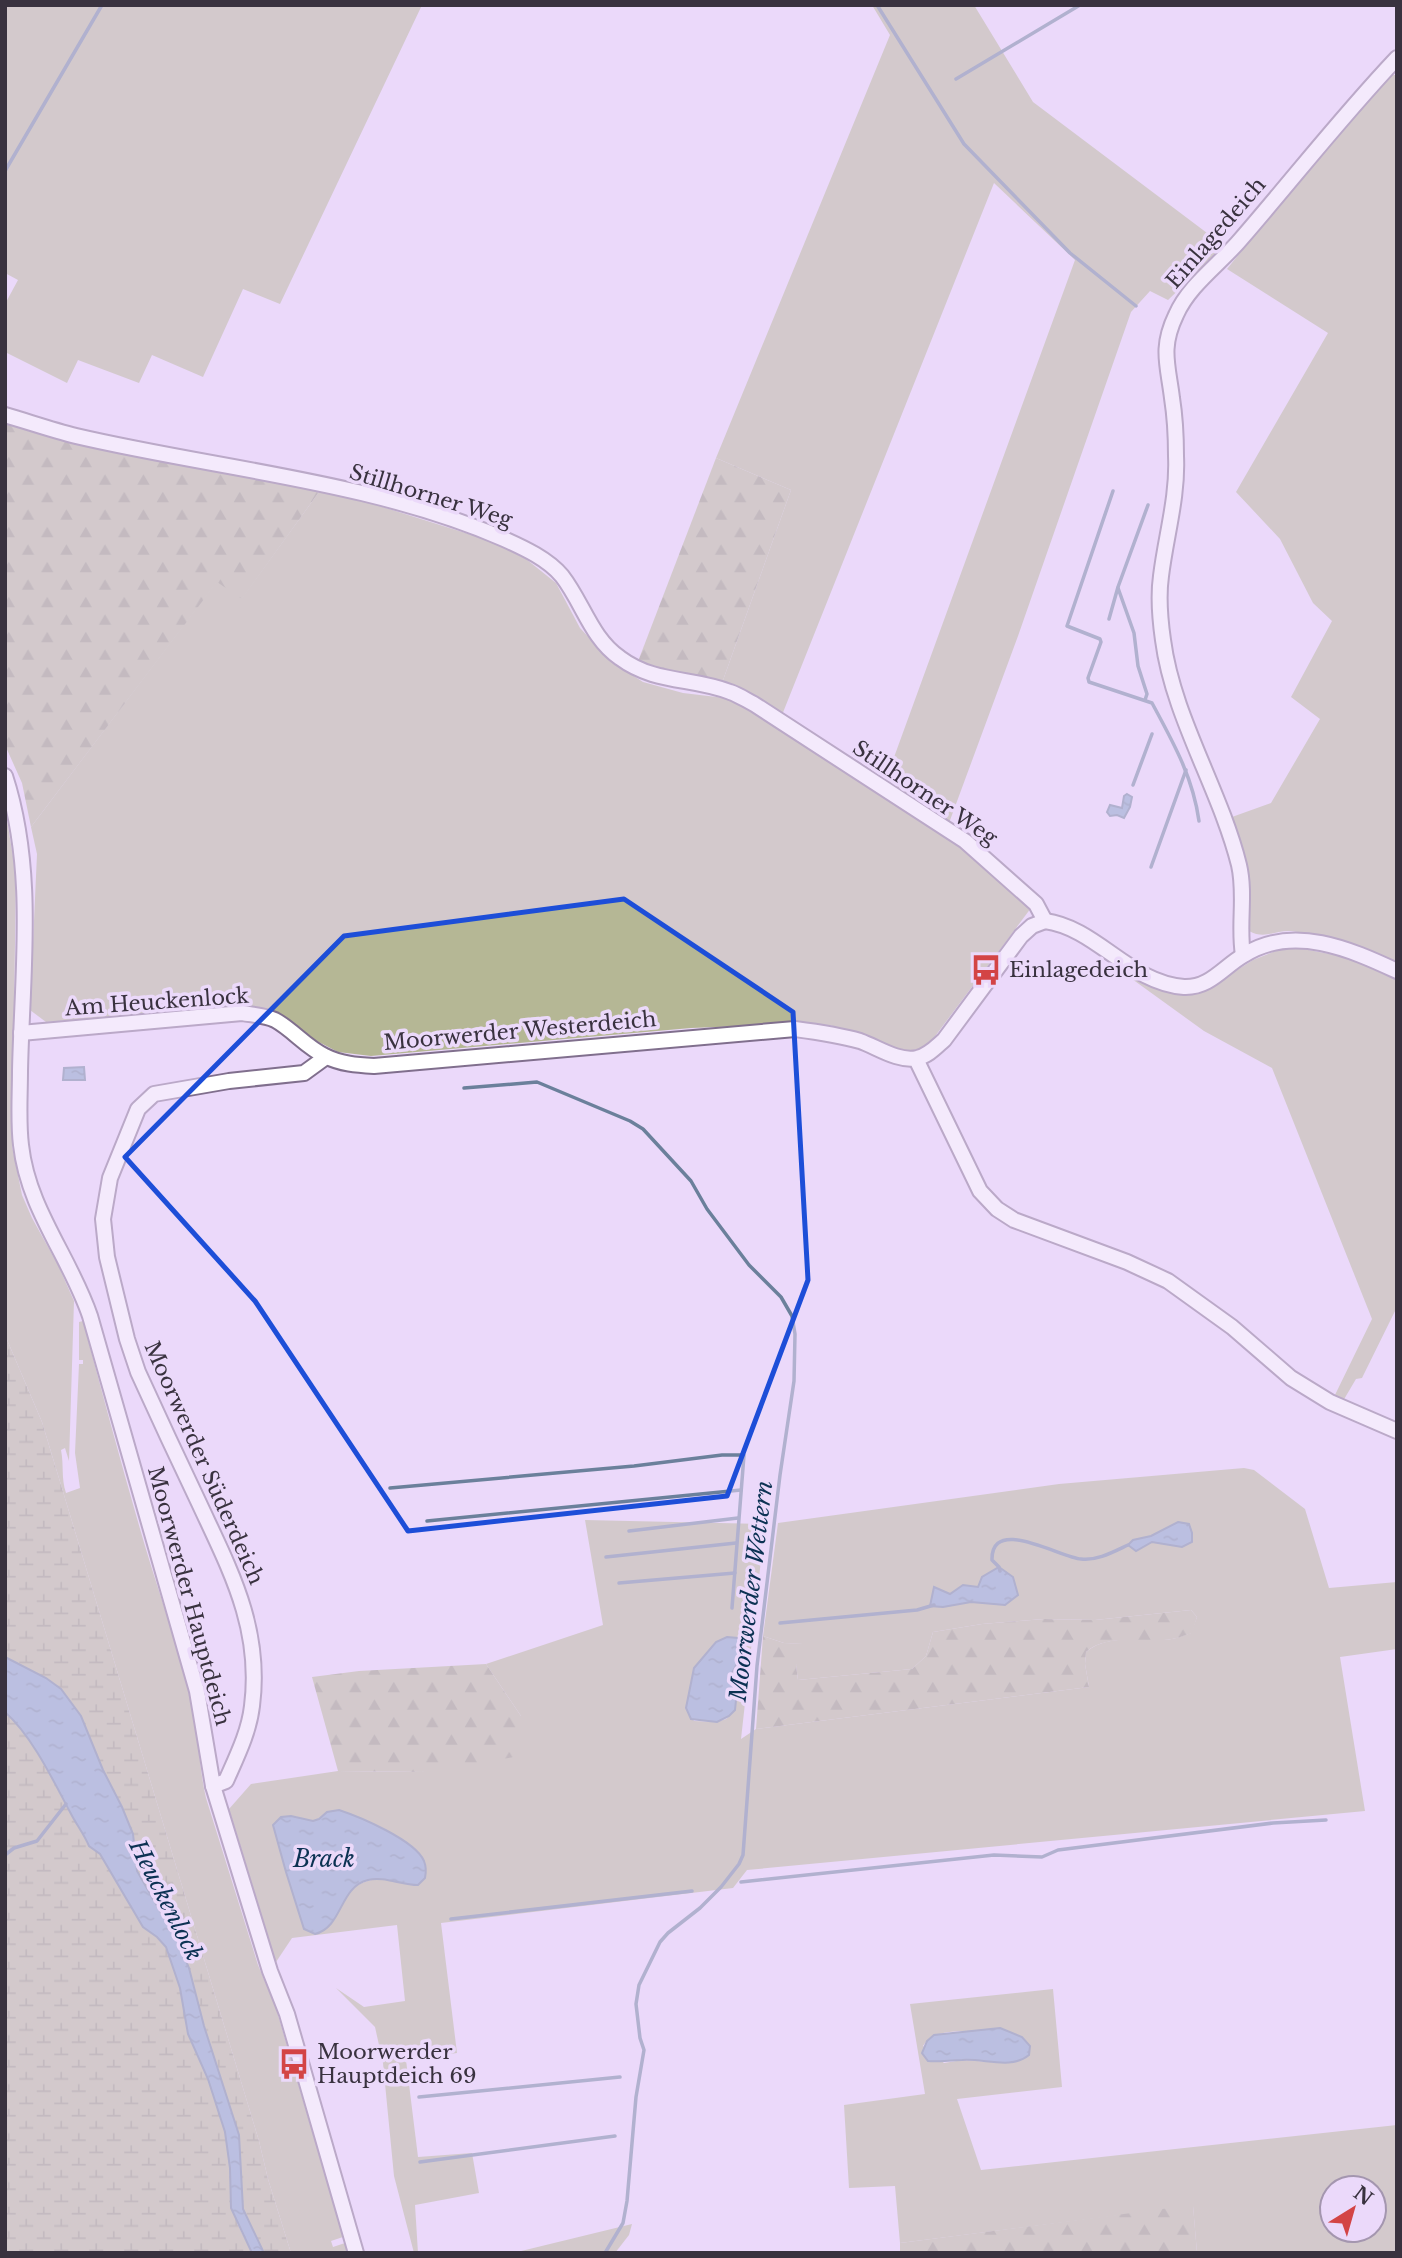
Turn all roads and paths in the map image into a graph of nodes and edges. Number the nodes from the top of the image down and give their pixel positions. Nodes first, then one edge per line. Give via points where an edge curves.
1 (1397, 58) edge
2 (5, 415) edge
3 (5, 776) edge
4 (1045, 920) junction
5 (1244, 955) junction
6 (1397, 971) edge
7 (21, 1033) junction
8 (326, 1057) junction
9 (916, 1059) junction
10 (1397, 1431) edge
11 (213, 1786) junction
12 (356, 2253) edge

1 - 5 street, Einlagedeich via 1187,296 1172,323 1166,350 1177,458 1175,504 1159,594 1163,642 1177,697 1240,867
2 - 4 street, Stillhorner Weg via 75,436 372,496 506,540 562,576 591,626 617,656 660,678 732,692 754,704 965,841 1037,904
3 - 7 street, Moorwerder Hauptdeich via 20,836 24,883
4 - 5 street via 1074,930 1161,983 1203,984
4 - 9 street via 1021,936 944,1040
5 - 6 street via 1265,945 1299,940 1347,950
7 - 8 street, Am Heuckenlock via 242,1013 273,1020
7 - 11 street, Moorwerder Hauptdeich via 21,1145 31,1191 90,1316 197,1690
8 - 9 street, Moorwerder Westerdeich via 374,1066 795,1029 829,1033
8 - 11 street, Moorwerder Süderdeich via 304,1073 154,1094 138,1109 106,1198 107,1257 138,1373 247,1616 254,1685 250,1721 226,1781
9 - 10 street via 981,1191 998,1209 1014,1220 1168,1281 1231,1326 1291,1378 1324,1399
11 - 12 street, Moorwerder Hauptdeich via 287,2014

